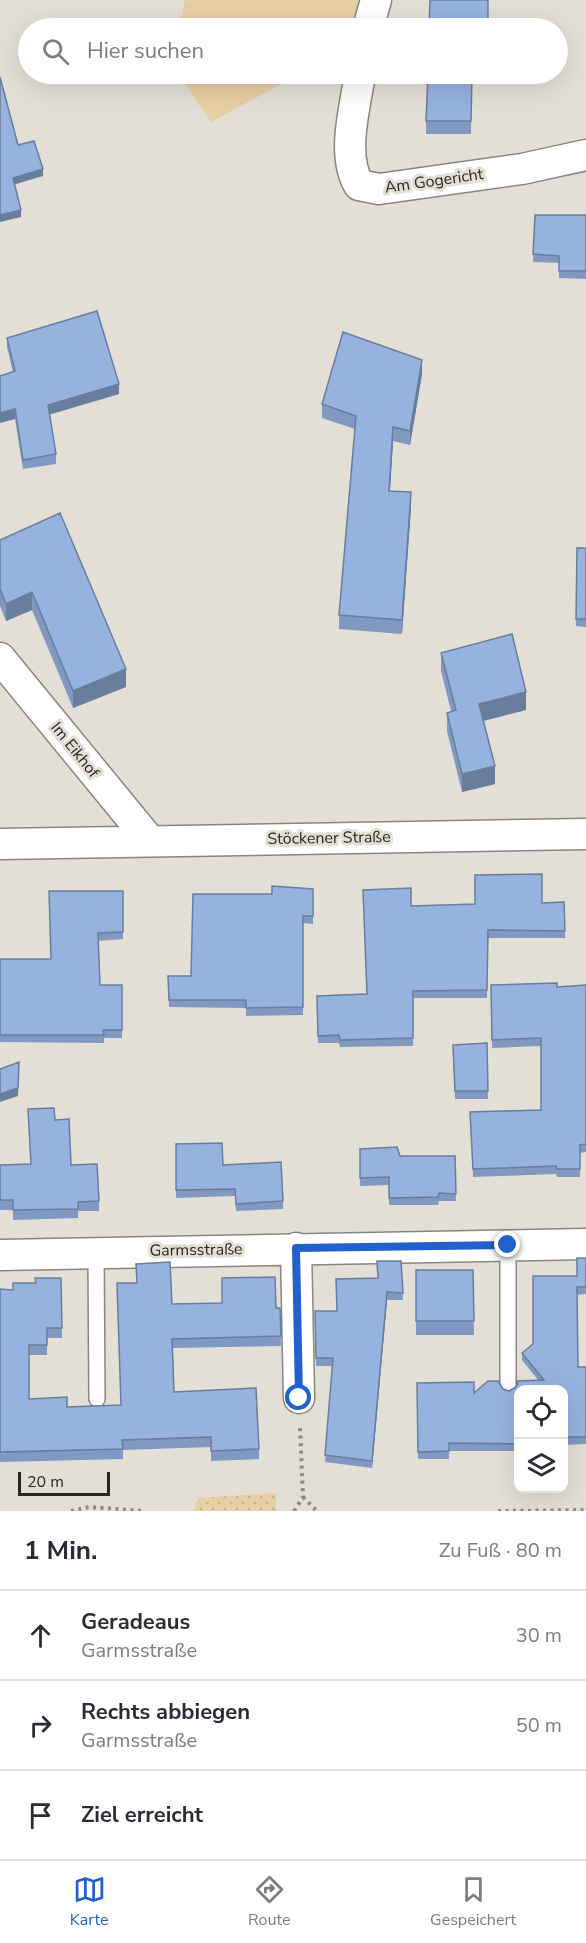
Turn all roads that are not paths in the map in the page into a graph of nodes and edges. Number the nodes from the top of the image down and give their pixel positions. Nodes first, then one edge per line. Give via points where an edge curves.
1 (376, 0) edge
2 (371, 18) edge
3 (359, 84) edge
4 (586, 155) edge
5 (0, 658) edge
6 (586, 834) edge
7 (150, 841) junction
8 (0, 844) edge
9 (586, 1244) edge
10 (508, 1245) junction
11 (296, 1248) junction
12 (96, 1253) junction
13 (0, 1255) edge
14 (508, 1389) edge
15 (97, 1398) dead end
16 (299, 1398) road end

1 - 2 street
3 - 4 street, Am Gogericht via 350,171 359,185 379,189 522,169
5 - 7 street, Im Eikhof
6 - 7 street, Stöckener Straße
7 - 8 street, Stöckener Straße
9 - 10 street, Garmsstraße
10 - 11 street, Garmsstraße
10 - 14 lane
11 - 12 street, Garmsstraße
11 - 16 street
12 - 13 street, Garmsstraße
12 - 15 lane

